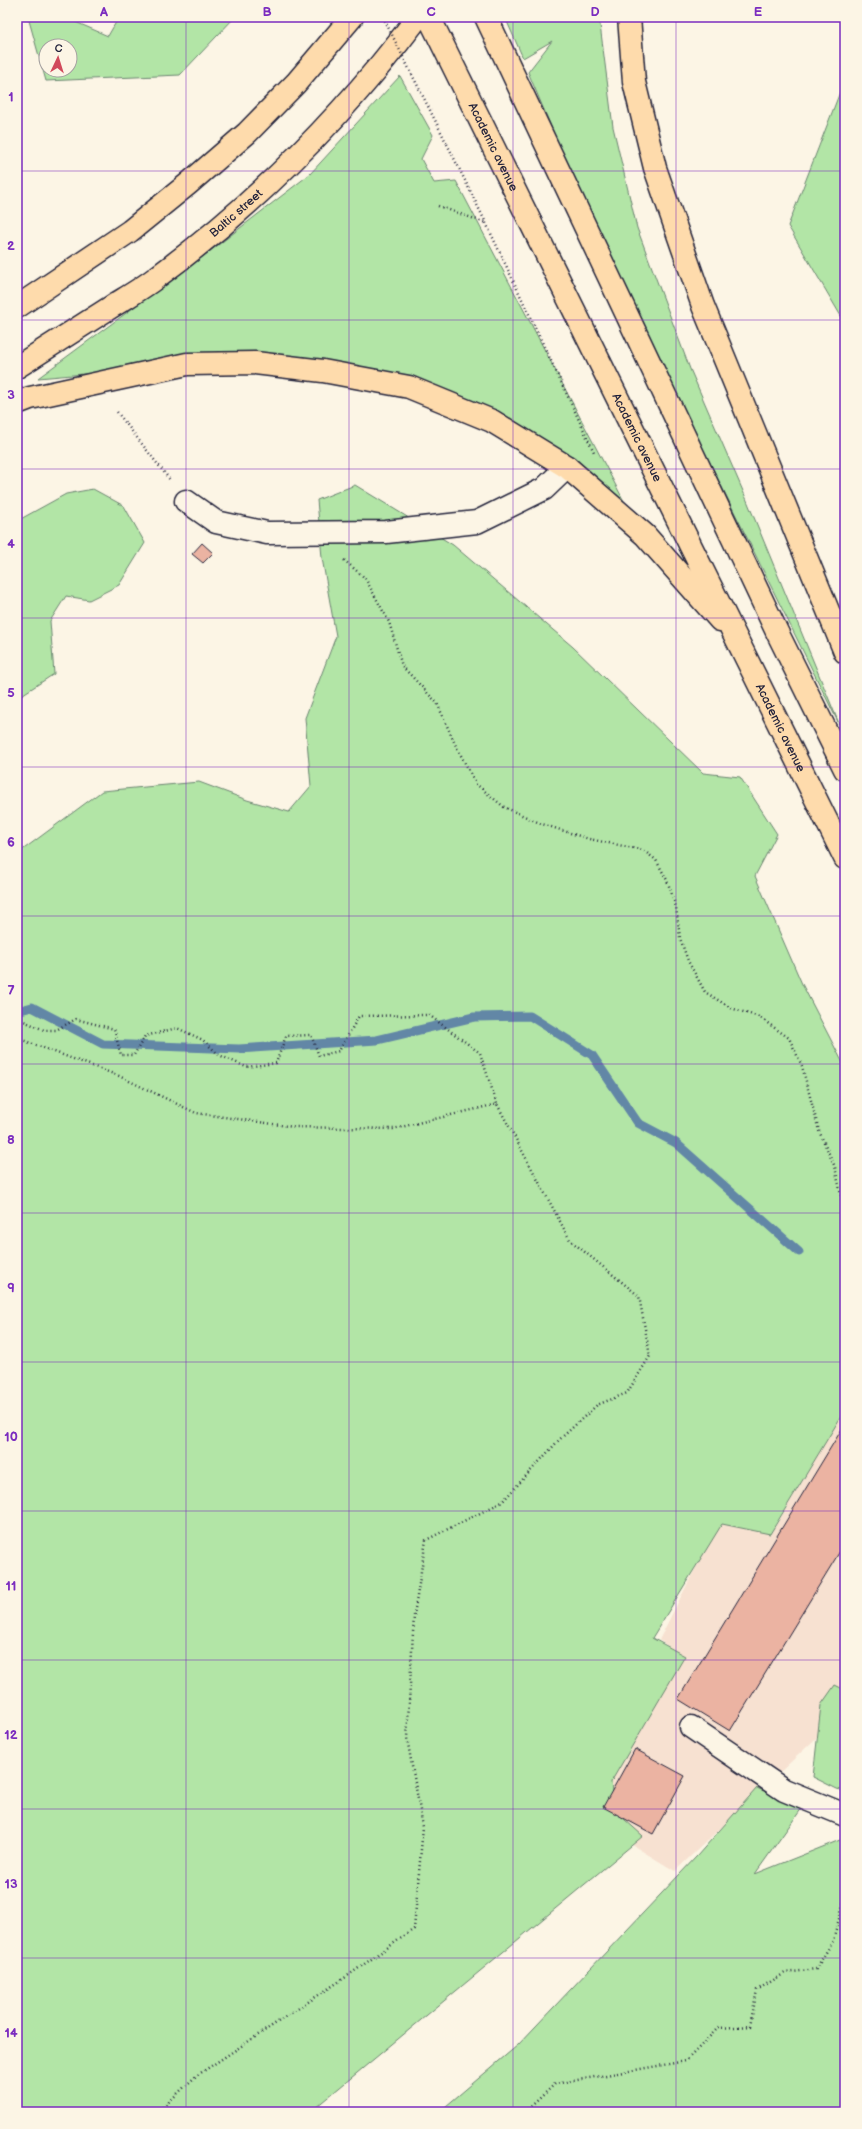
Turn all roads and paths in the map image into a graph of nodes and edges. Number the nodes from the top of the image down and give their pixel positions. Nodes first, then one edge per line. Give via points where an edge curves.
1 (352, 17) edge
2 (383, 17) edge
3 (418, 17) edge
4 (429, 17) edge
5 (486, 17) edge
6 (629, 17) edge
7 (438, 206) dead end
8 (486, 223) junction
9 (17, 307) edge
10 (17, 367) edge
11 (17, 403) edge
12 (117, 412) dead end
13 (596, 457) dead end
14 (567, 467) junction
15 (186, 501) joint
16 (310, 532) junction
17 (740, 643) junction
18 (845, 652) edge
19 (845, 769) edge
20 (845, 858) edge
21 (18, 1018) edge
22 (17, 1038) edge
23 (497, 1104) junction
24 (845, 1214) edge
25 (691, 1728) dead end
26 (845, 1815) edge
27 (845, 1897) edge
28 (158, 2112) edge
29 (525, 2112) edge

1 - 9 main road via 296,83 247,132 194,179 130,231
2 - 8 path, bridge
3 - 10 main road, Baltic street via 387,58 332,121 222,225 157,278
4 - 17 main road, Academic avenue
5 - 19 main road via 778,634
6 - 18 main road via 634,82 655,168 703,306
7 - 8 path
8 - 13 path
11 - 14 main road via 187,364 255,363 323,371 409,387 492,421
12 - 15 path
14 - 16 lane via 544,489 477,522 386,532
14 - 17 main road via 646,535
15 - 16 lane via 216,522 267,533
16 - 24 path via 365,578 389,622 402,666 437,703 476,784 504,807 542,824 590,839 643,850 656,860 676,907 680,938 688,961 705,992 730,1008 759,1017 789,1038 802,1066 819,1131 835,1167
17 - 20 main road, Academic avenue
21 - 23 path via 44,1030 56,1030 76,1019 114,1029 121,1054 134,1055 145,1036 177,1028 203,1040 219,1055 246,1067 276,1063 286,1036 311,1035 320,1056 340,1052 359,1016 429,1015 480,1053
22 - 23 path via 119,1076 196,1113 294,1127 393,1129
23 - 28 path via 570,1240 639,1296 650,1356 627,1393 597,1405 559,1440 502,1502 426,1540 414,1616 407,1738 423,1827 414,1929 196,2076
25 - 26 lane via 784,1790
27 - 29 path via 833,1941 816,1969 785,1973 757,1990 750,2026 718,2028 686,2062 555,2084

